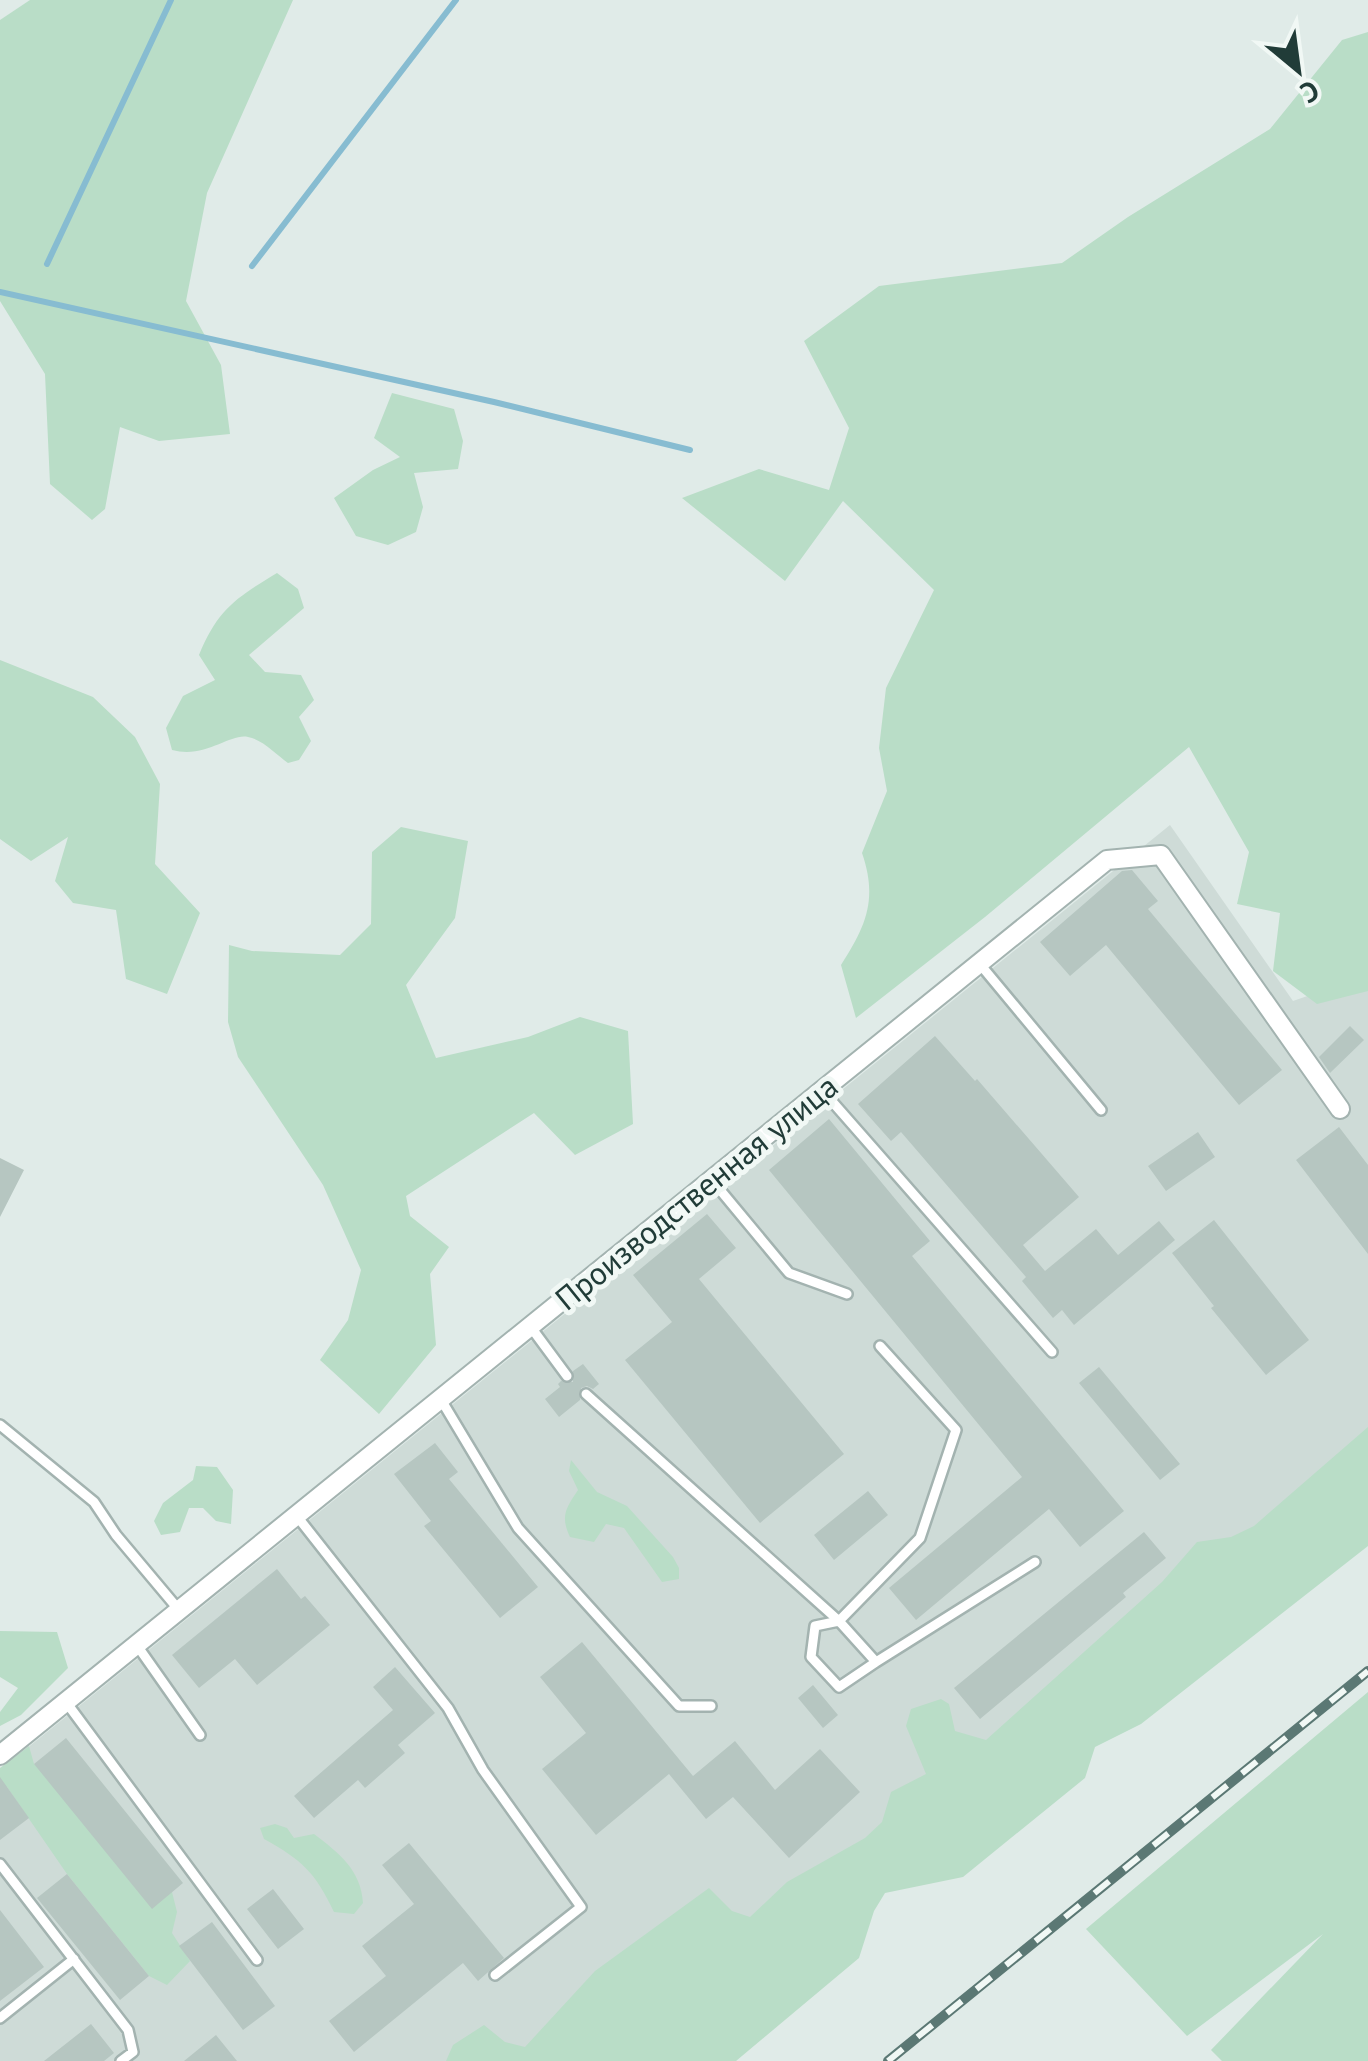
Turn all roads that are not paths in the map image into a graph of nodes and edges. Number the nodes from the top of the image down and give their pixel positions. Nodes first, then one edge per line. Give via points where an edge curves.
1 (979, 963) junction
2 (822, 1090) junction
3 (1101, 1110) dead end
4 (1340, 1110) dead end
5 (711, 1179) junction
6 (847, 1294) dead end
7 (530, 1326) junction
8 (880, 1346) dead end
9 (1052, 1352) dead end
10 (567, 1376) dead end
11 (586, 1394) dead end
12 (440, 1398) junction
13 (0, 1425) edge
14 (296, 1515) junction
15 (1034, 1562) dead end
16 (179, 1610) junction
17 (839, 1621) junction
18 (136, 1644) junction
19 (876, 1662) junction
20 (66, 1702) junction
21 (711, 1706) dead end
22 (200, 1735) dead end
23 (0, 1755) edge
24 (0, 1864) edge
25 (74, 1959) junction
26 (257, 1960) dead end
27 (495, 1975) dead end
28 (0, 2018) edge
29 (121, 2061) edge

1 - 2 street, Производственная улица
1 - 3 lane
1 - 4 street, Производственная улица via 1106,860 1161,854
2 - 5 street, Производственная улица
2 - 9 lane
5 - 6 lane via 789,1274
5 - 7 street, Производственная улица
7 - 10 lane
7 - 12 street, Производственная улица
8 - 17 lane via 956,1430 920,1538
11 - 17 lane
12 - 14 street, Производственная улица
12 - 21 lane via 518,1528 679,1706
13 - 16 lane via 94,1502
14 - 16 street, Производственная улица
14 - 27 lane via 448,1708 483,1770 581,1907
15 - 19 lane
16 - 18 street, Производственная улица
17 - 19 lane
17 - 19 lane via 815,1626 810,1657 839,1687
18 - 20 street, Производственная улица
18 - 22 lane
20 - 23 street, Производственная улица
20 - 26 lane
24 - 25 lane
25 - 28 lane
25 - 29 lane via 128,2030 133,2052

